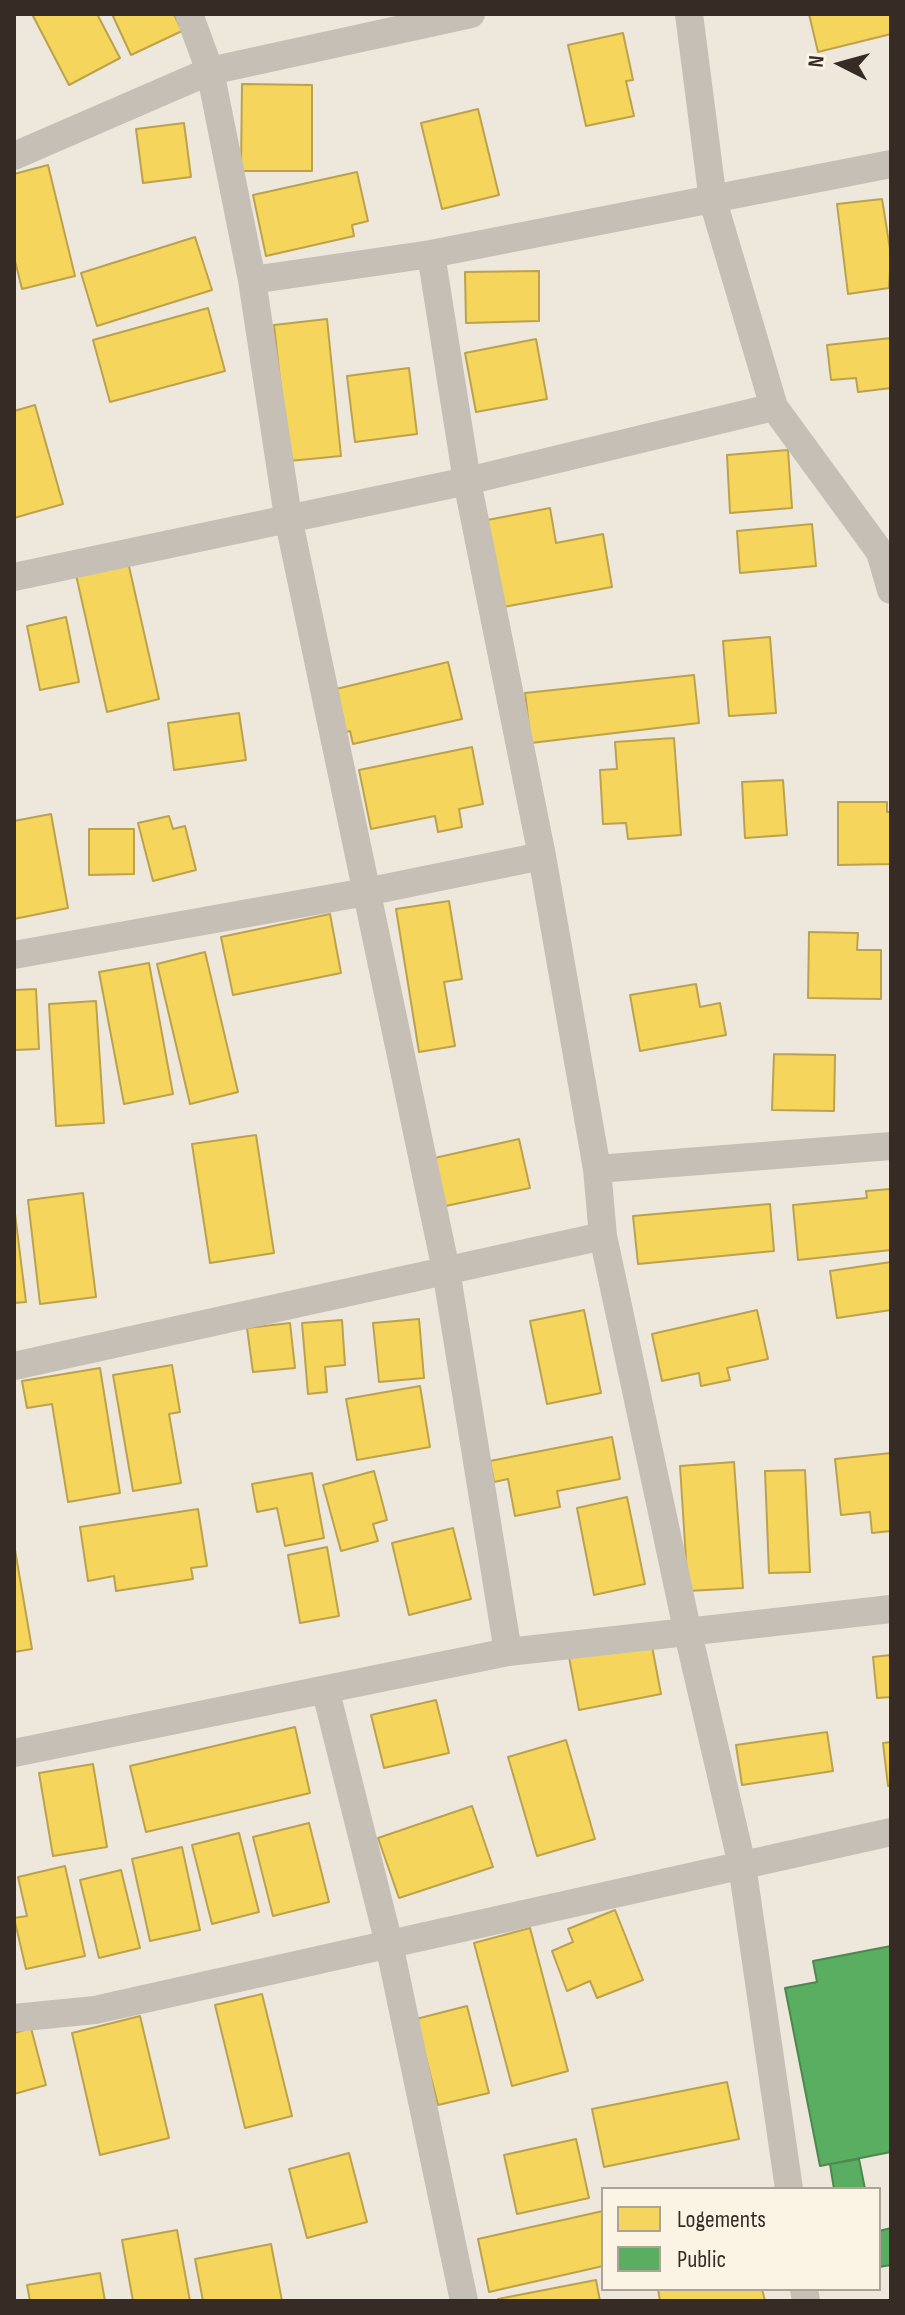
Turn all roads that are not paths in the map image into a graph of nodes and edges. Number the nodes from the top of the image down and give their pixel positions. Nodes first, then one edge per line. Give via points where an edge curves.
1 (189, 14) edge
2 (471, 14) edge
3 (689, 14) edge
4 (210, 71) junction
5 (14, 156) edge
6 (891, 164) edge
7 (713, 201) junction
8 (431, 254) junction
9 (252, 280) junction
10 (774, 407) junction
11 (467, 481) junction
12 (288, 517) junction
13 (886, 551) edge
14 (14, 577) edge
15 (891, 590) edge
16 (542, 856) junction
17 (366, 892) junction
18 (14, 955) edge
19 (891, 1146) edge
20 (597, 1169) junction
21 (603, 1236) junction
22 (446, 1270) junction
23 (14, 1366) edge
24 (891, 1609) edge
25 (687, 1629) junction
26 (508, 1652) junction
27 (326, 1692) junction
28 (14, 1753) edge
29 (891, 1832) edge
30 (742, 1865) junction
31 (389, 1944) junction
32 (14, 2018) edge
33 (789, 2187) edge
34 (464, 2301) edge

1 - 4 street
2 - 4 street
3 - 7 street
4 - 5 street
4 - 9 street
6 - 7 street
7 - 8 street
7 - 10 street
8 - 9 street
8 - 11 street
9 - 12 street
10 - 11 street
10 - 13 street
11 - 12 street
11 - 16 street
12 - 14 street
12 - 17 street
13 - 15 street
16 - 17 street
16 - 20 street
17 - 18 street
17 - 22 street
19 - 20 street
20 - 21 street
21 - 22 street
21 - 25 street
22 - 23 street
22 - 26 street
24 - 25 street
25 - 26 street
25 - 30 street
26 - 27 street
27 - 28 street
27 - 31 street
29 - 30 street
30 - 31 street
30 - 33 street
31 - 32 street via 95,2010
31 - 34 street

